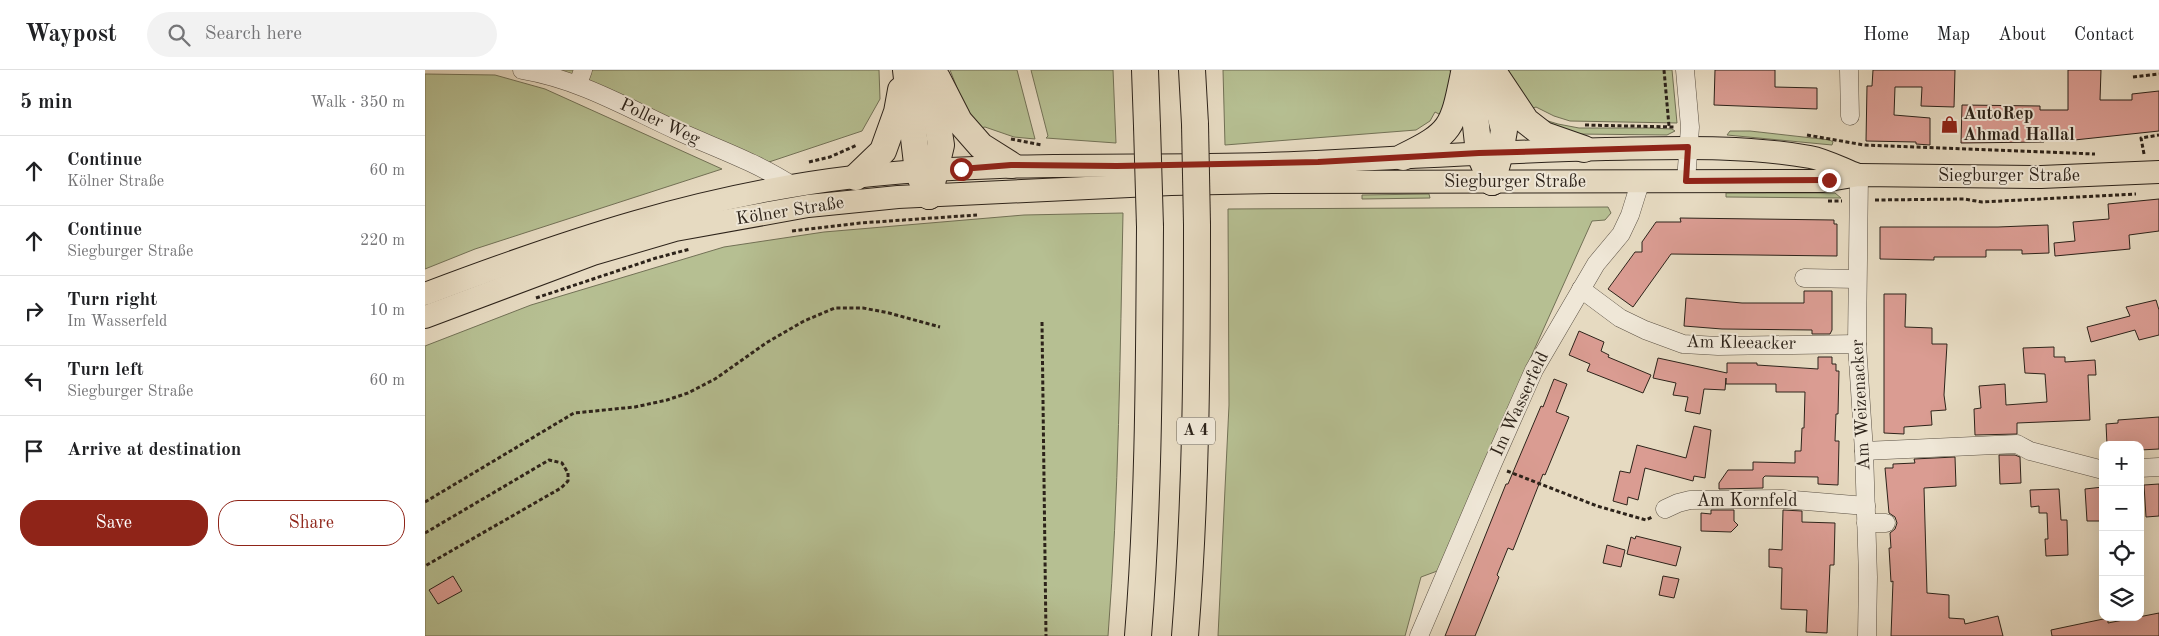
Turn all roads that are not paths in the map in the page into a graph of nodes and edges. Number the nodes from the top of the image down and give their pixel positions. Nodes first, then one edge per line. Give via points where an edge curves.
1 (522, 70) edge
2 (906, 70) edge
3 (929, 70) edge
4 (933, 70) edge
5 (1145, 70) edge
6 (1192, 70) edge
7 (1465, 70) edge
8 (1470, 70) edge
9 (1491, 70) edge
10 (1685, 70) edge
11 (1849, 70) edge
12 (581, 77) edge
13 (1849, 116) dead end
14 (1688, 147) junction
15 (1584, 150) junction
16 (1489, 153) junction
17 (1403, 157) junction
18 (2152, 161) edge
19 (1011, 165) junction
20 (1117, 166) joint
21 (927, 171) junction
22 (1859, 175) junction
23 (856, 177) junction
24 (1686, 181) junction
25 (1492, 182) junction
26 (1640, 183) junction
27 (1171, 184) joint
28 (793, 186) junction
29 (929, 196) junction
30 (1804, 278) dead end
31 (1857, 279) junction
32 (1581, 289) junction
33 (425, 294) edge
34 (425, 317) edge
35 (1857, 344) junction
36 (1864, 451) junction
37 (2159, 467) edge
38 (2144, 468) edge
39 (2099, 469) edge
40 (1665, 510) road end
41 (1866, 515) junction
42 (1886, 523) dead end
43 (1138, 636) edge
44 (1185, 636) edge
45 (1419, 636) edge
46 (1867, 636) edge

1 - 12 street, Poller Weg
2 - 21 highway
2 - 23 highway via 897,112 883,151
3 - 21 highway via 941,145
4 - 19 highway via 959,121 981,146
5 - 43 highway, bridge via 1150,227 1149,413
6 - 44 highway, A 4, bridge via 1197,225 1197,385
7 - 17 highway via 1450,125 1440,137
8 - 16 highway
9 - 15 highway via 1526,121 1544,135
9 - 16 highway via 1504,130
10 - 14 street via 1690,117
11 - 13 street
12 - 28 street, Poller Weg via 593,90 768,170
14 - 15 main road, Siegburger Straße
14 - 22 main road, Siegburger Straße via 1722,147 1813,158
14 - 24 street
15 - 16 main road, Siegburger Straße
16 - 17 main road, Siegburger Straße
16 - 25 highway
17 - 20 main road, Siegburger Straße
18 - 22 main road, Siegburger Straße via 2041,177
19 - 20 main road, Kölner Straße
19 - 21 main road, Kölner Straße
21 - 23 main road, Kölner Straße
21 - 29 highway
22 - 24 main road, Siegburger Straße via 1823,181
22 - 31 street, Am Weizenacker
23 - 28 main road, Kölner Straße
24 - 26 main road, Siegburger Straße
25 - 26 main road, Siegburger Straße
25 - 27 main road, Siegburger Straße
26 - 32 street, Im Wasserfeld via 1621,234 1596,264
27 - 29 main road, Kölner Straße
28 - 33 main road, Kölner Straße via 750,192 591,234
29 - 34 main road, Kölner Straße via 808,206 675,230 593,254
30 - 31 street
31 - 35 street, Am Weizenacker
32 - 35 street, Am Kleeacker via 1620,318 1683,344
32 - 45 street, Im Wasserfeld via 1535,370
35 - 36 street, Am Weizenacker
36 - 39 street via 2017,444
36 - 41 street, Am Weizenacker
37 - 38 street
40 - 41 street, Am Kornfeld via 1690,500 1782,499
41 - 42 street, Am Kornfeld
41 - 46 street, Am Weizenacker

